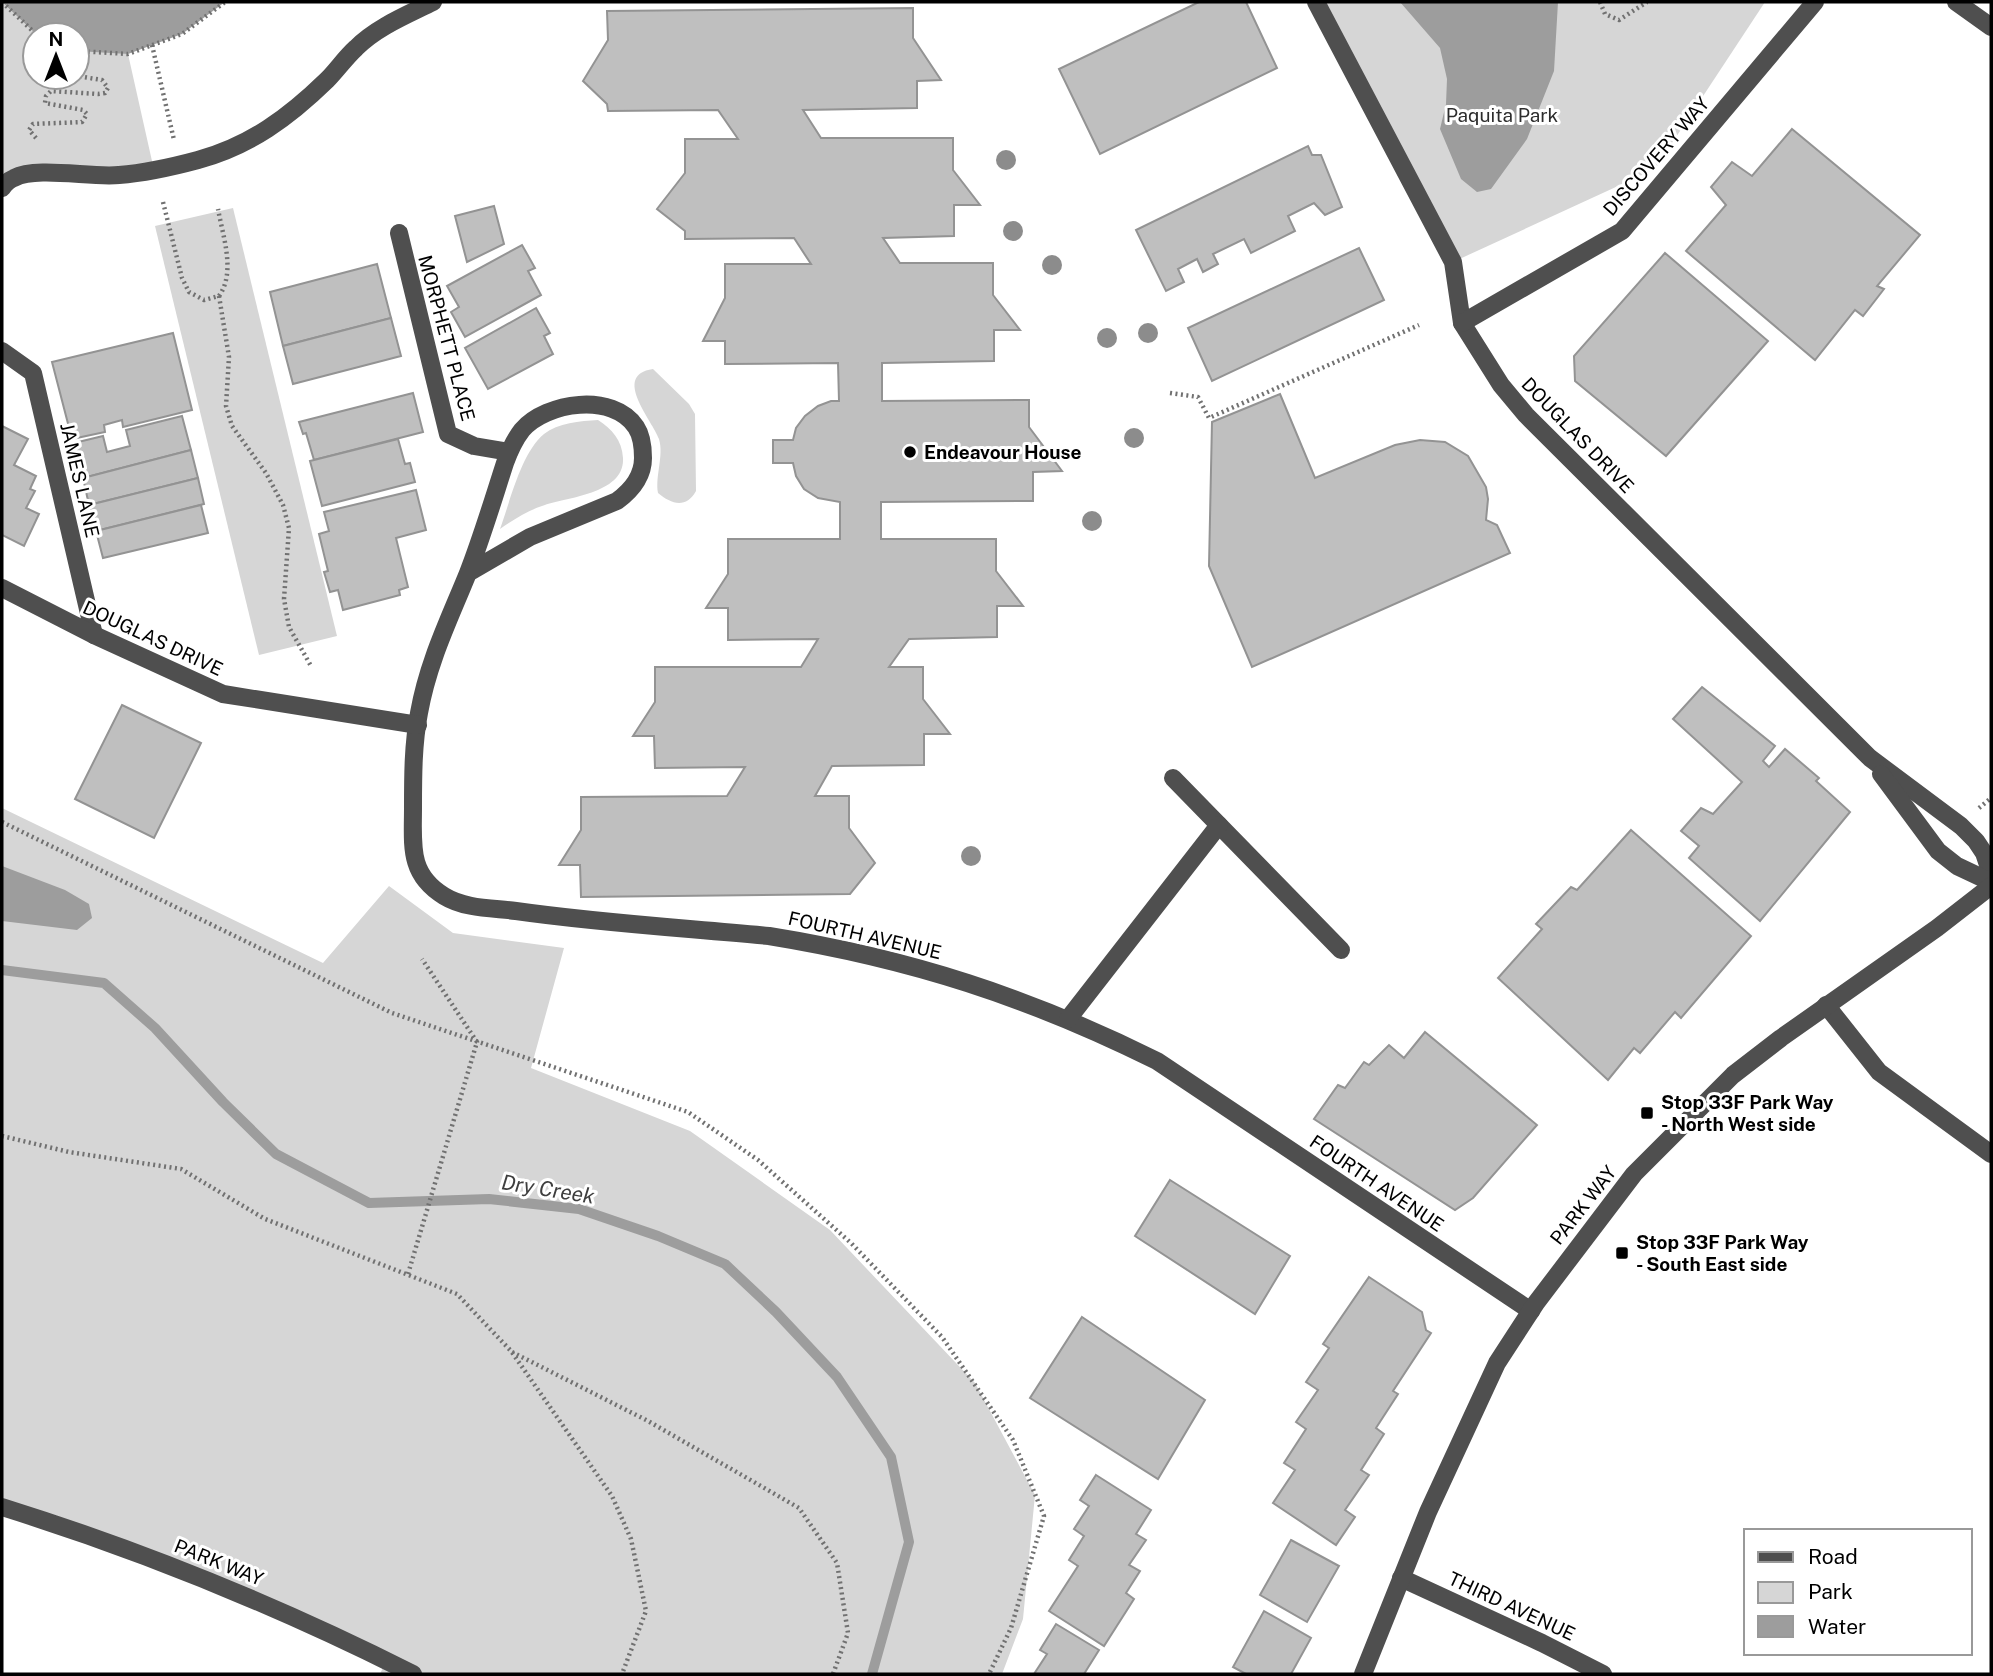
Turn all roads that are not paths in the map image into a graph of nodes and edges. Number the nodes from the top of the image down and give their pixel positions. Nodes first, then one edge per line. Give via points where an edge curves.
1 (433, 2) edge
2 (1315, 2) edge
3 (1815, 2) edge
4 (1956, 2) edge
5 (1991, 27) edge
6 (2, 188) edge
7 (399, 233) dead end
8 (1462, 323) junction
9 (2, 351) edge
10 (509, 452) junction
11 (468, 573) junction
12 (2, 588) edge
13 (94, 635) junction
14 (418, 725) junction
15 (1870, 758) junction
16 (1173, 778) dead end
17 (1219, 825) junction
18 (1991, 874) edge
19 (1991, 884) edge
20 (1341, 950) dead end
21 (1826, 1005) junction
22 (1068, 1019) junction
23 (1991, 1154) edge
24 (1531, 1311) junction
25 (2, 1507) edge
26 (1401, 1578) junction
27 (413, 1674) edge
28 (1363, 1674) edge
29 (1603, 1674) edge

1 - 6 street via 373,34 271,129 240,144 200,159 120,175 23,174
2 - 8 street, DOUGLAS DRIVE via 1453,262
3 - 8 street, DISCOVERY WAY via 1622,231
4 - 5 street
7 - 10 street, MORPHETT PLACE via 448,434 474,446
8 - 15 street, DOUGLAS DRIVE via 1526,415
9 - 13 street, JAMES LANE via 33,373
10 - 11 street, FOURTH AVENUE
10 - 11 street, FOURTH AVENUE via 523,429 541,416 590,404 623,415 635,425 643,468 628,494 617,501 530,537
11 - 14 street, FOURTH AVENUE via 438,641
12 - 13 street, DOUGLAS DRIVE
13 - 14 street, DOUGLAS DRIVE via 223,694
14 - 22 street, FOURTH AVENUE via 413,767 414,857 427,884 461,904 769,936 852,950 977,985
15 - 18 street, DOUGLAS DRIVE via 1961,826 1984,853
15 - 19 street, DOUGLAS DRIVE via 1938,851
16 - 17 street
17 - 20 street
17 - 22 street
19 - 21 street, PARK WAY via 1937,928
21 - 23 street via 1879,1072
21 - 24 street, PARK WAY via 1733,1075 1634,1174
22 - 24 street, FOURTH AVENUE via 1157,1061
24 - 26 street, PARK WAY via 1497,1363
25 - 27 street, PARK WAY via 201,1576
26 - 28 street, PARK WAY
26 - 29 street, THIRD AVENUE

